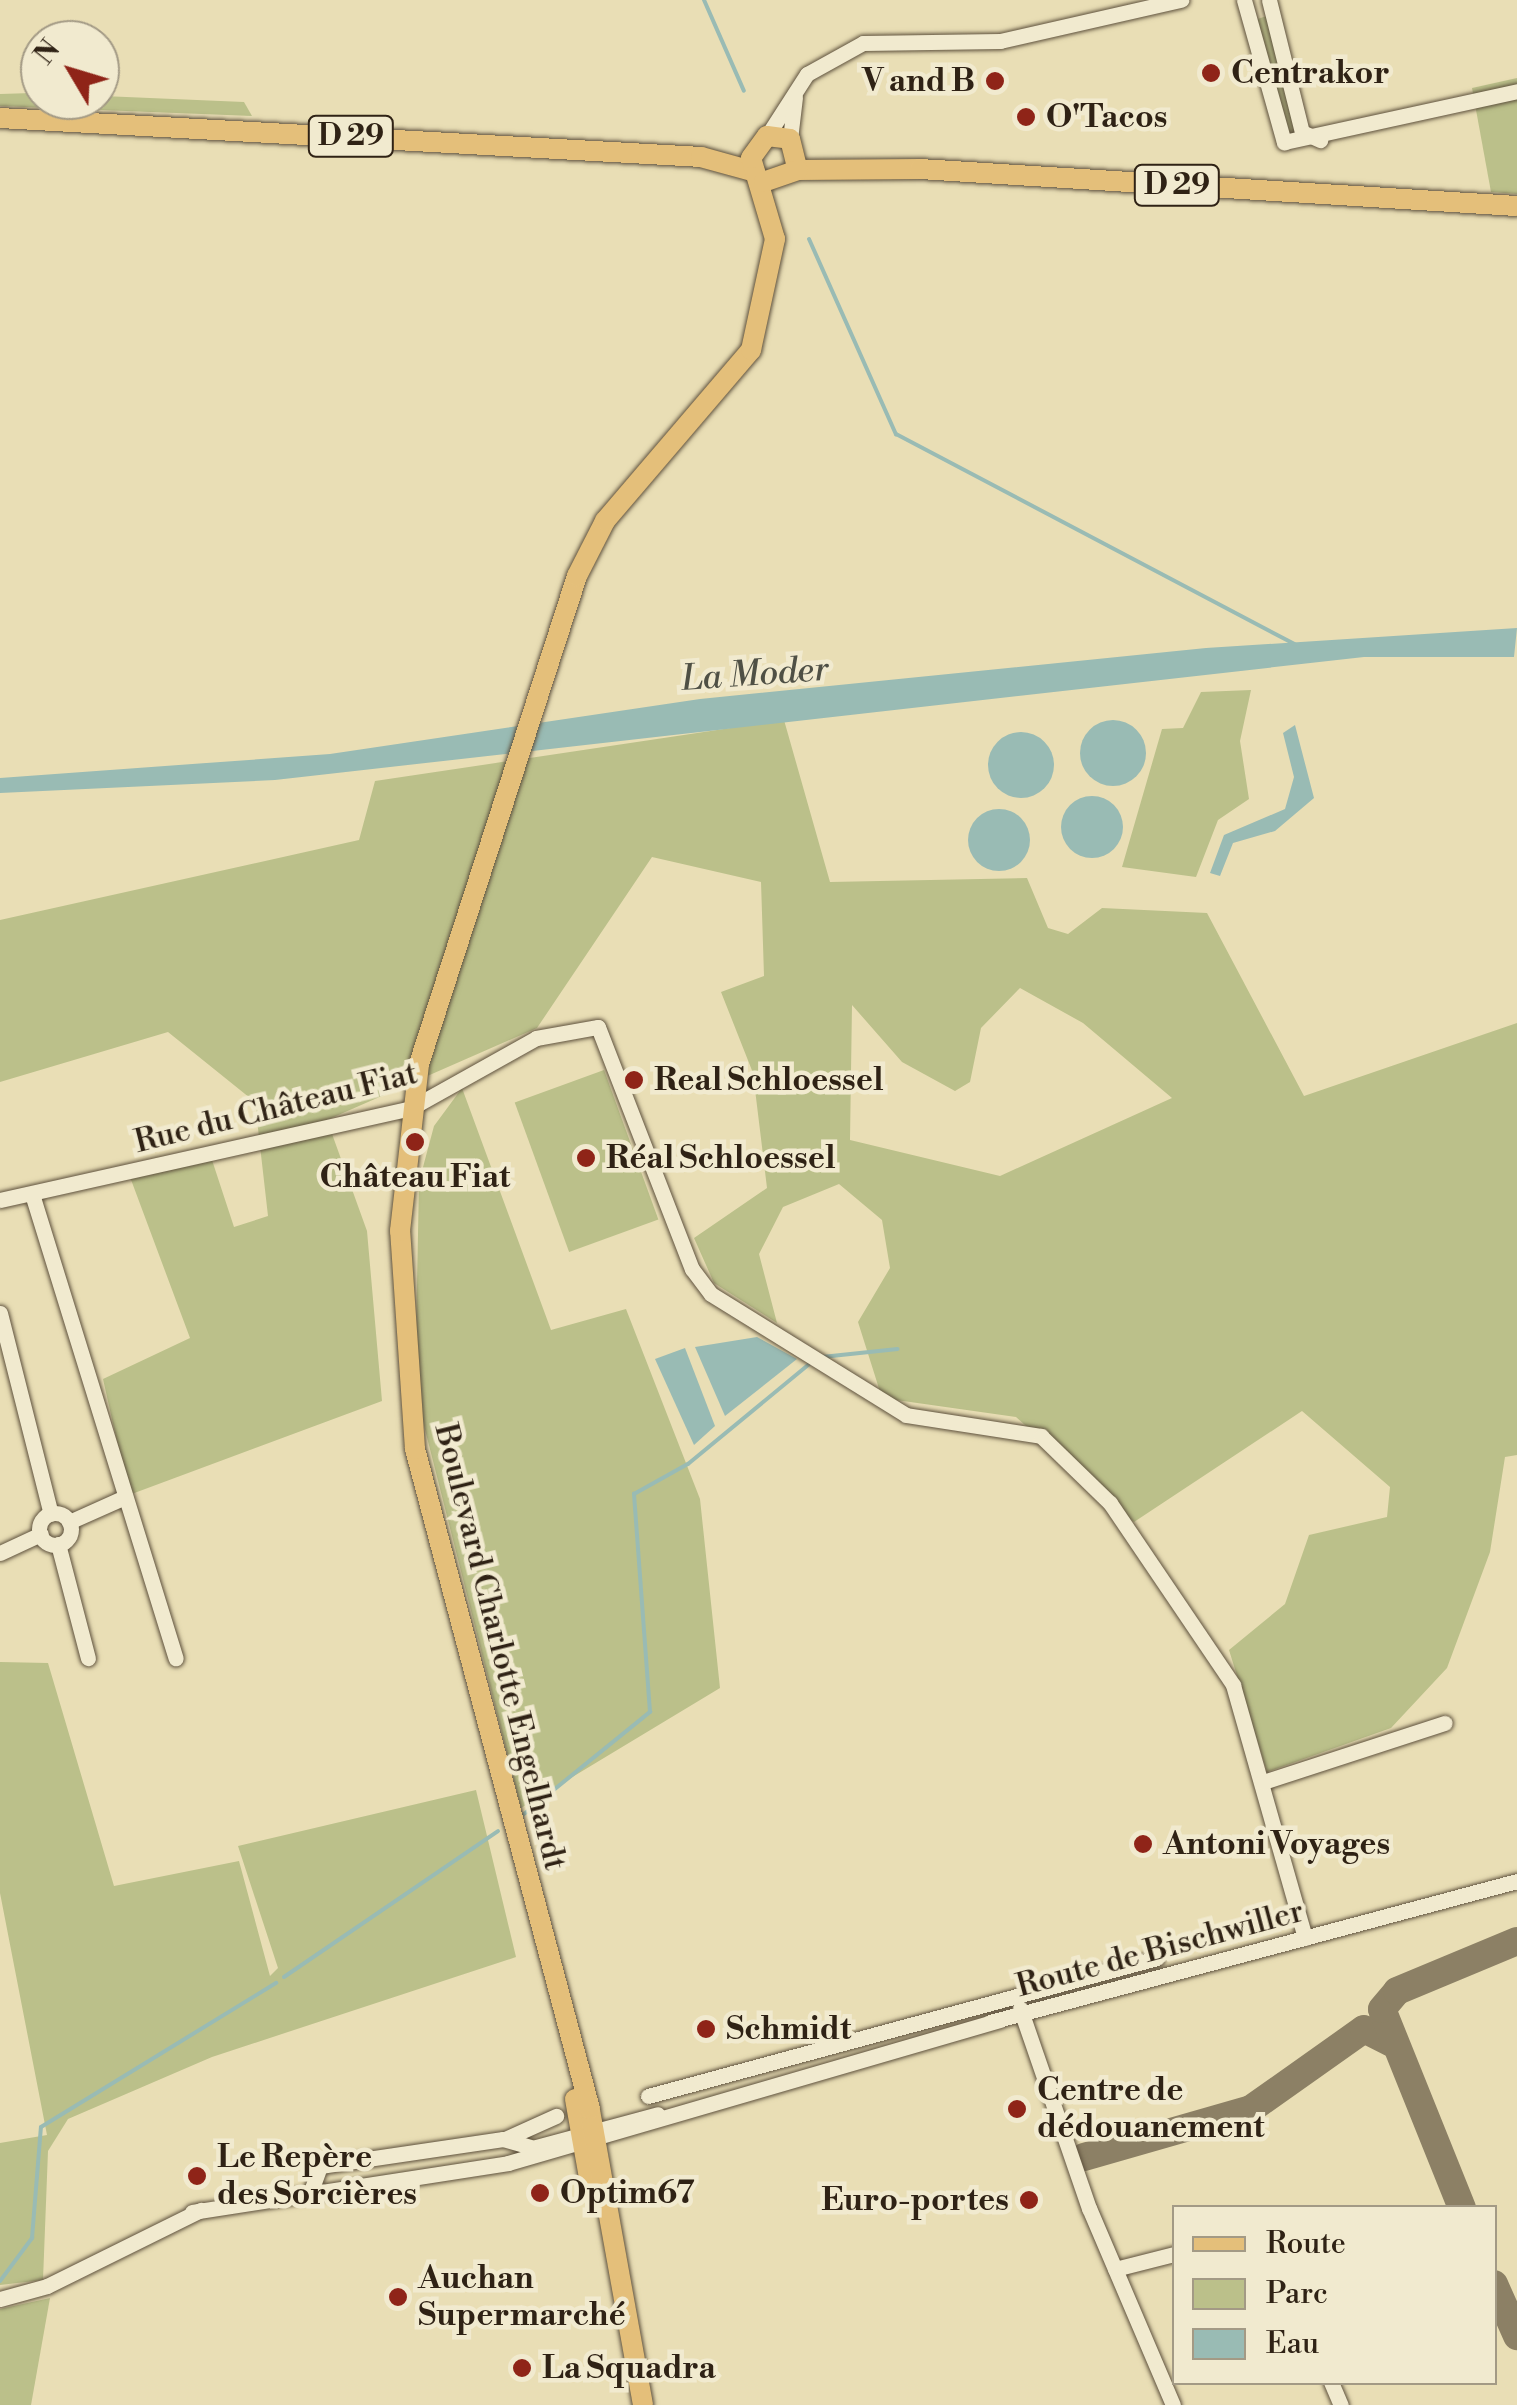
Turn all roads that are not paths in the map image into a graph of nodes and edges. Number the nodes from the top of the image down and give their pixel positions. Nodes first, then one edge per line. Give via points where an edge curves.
1 (1181, 0) edge
2 (1248, 0) edge
3 (1269, 0) edge
4 (798, 84) junction
5 (1517, 91) edge
6 (0, 118) edge
7 (762, 140) junction
8 (1320, 140) junction
9 (792, 142) junction
10 (701, 157) junction
11 (856, 166) junction
12 (793, 175) junction
13 (759, 177) junction
14 (1517, 206) edge
15 (775, 240) junction
16 (411, 1108) junction
17 (32, 1194) junction
18 (0, 1200) edge
19 (0, 1313) edge
20 (125, 1497) junction
21 (51, 1514) junction
22 (69, 1522) junction
23 (40, 1534) junction
24 (58, 1544) junction
25 (0, 1553) edge
26 (88, 1658) dead end
27 (176, 1658) dead end
28 (1445, 1723) dead end
29 (1263, 1782) junction
30 (1517, 1882) edge
31 (1305, 1938) junction
32 (1157, 1958) dead end
33 (1016, 1997) junction
34 (1022, 2014) junction
35 (684, 2088) junction
36 (648, 2096) dead end
37 (686, 2111) junction
38 (556, 2116) dead end
39 (647, 2116) junction
40 (587, 2136) junction
41 (503, 2139) junction
42 (535, 2148) junction
43 (416, 2176) junction
44 (311, 2191) junction
45 (1172, 2255) edge
46 (1115, 2269) junction
47 (0, 2299) edge
48 (643, 2405) edge
49 (1172, 2405) edge

1 - 4 street via 1000,41 863,44
2 - 8 street via 1276,133 1295,145
3 - 8 street via 1302,132
4 - 7 street
4 - 9 street
5 - 8 street
6 - 10 main road, D 29
7 - 9 main road
7 - 10 main road, D 29
7 - 13 main road, Boulevard Charlotte Engelhardt
9 - 11 main road, D 29
9 - 12 main road, Boulevard Charlotte Engelhardt
10 - 13 main road, D 29
11 - 12 main road, D 29
11 - 14 main road, D 29
12 - 13 main road
12 - 15 main road, Boulevard Charlotte Engelhardt
13 - 15 main road, Boulevard Charlotte Engelhardt
15 - 16 main road, Boulevard Charlotte Engelhardt via 769,300 751,350 595,536 422,1028
16 - 17 street, Rue du Château Fiat
16 - 29 street, Rue du Château Fiat via 536,1038 598,1027 700,1282 867,1398 906,1415 1018,1427 1056,1447 1110,1503 1214,1645
16 - 40 main road, Boulevard Charlotte Engelhardt via 399,1295 415,1449
17 - 18 street, Rue du Château Fiat
17 - 20 street
19 - 21 street
20 - 22 street
20 - 27 street
21 - 22 street
21 - 23 street
22 - 24 street
23 - 24 street
23 - 25 street
24 - 26 street
28 - 29 street
29 - 31 street, Rue du Château Fiat
30 - 31 street, Route de Bischwiller
31 - 34 street, Route de Bischwiller
32 - 33 street
33 - 34 street
33 - 35 street
34 - 37 street, Route de Bischwiller
34 - 46 street
35 - 36 street
35 - 39 street
37 - 39 street, Route de Bischwiller
37 - 40 street, Route de Bischwiller
38 - 41 street
39 - 40 street, Route de Bischwiller
40 - 42 street, Route de Bischwiller
40 - 43 street, Route de Bischwiller
40 - 48 main road, Boulevard Charlotte Engelhardt via 625,2284
41 - 42 street
41 - 44 street via 320,2166
42 - 43 street, Route de Bischwiller
43 - 44 street, Route de Bischwiller
44 - 47 street, Route de Bischwiller via 192,2212 47,2286
45 - 46 street
46 - 49 street

